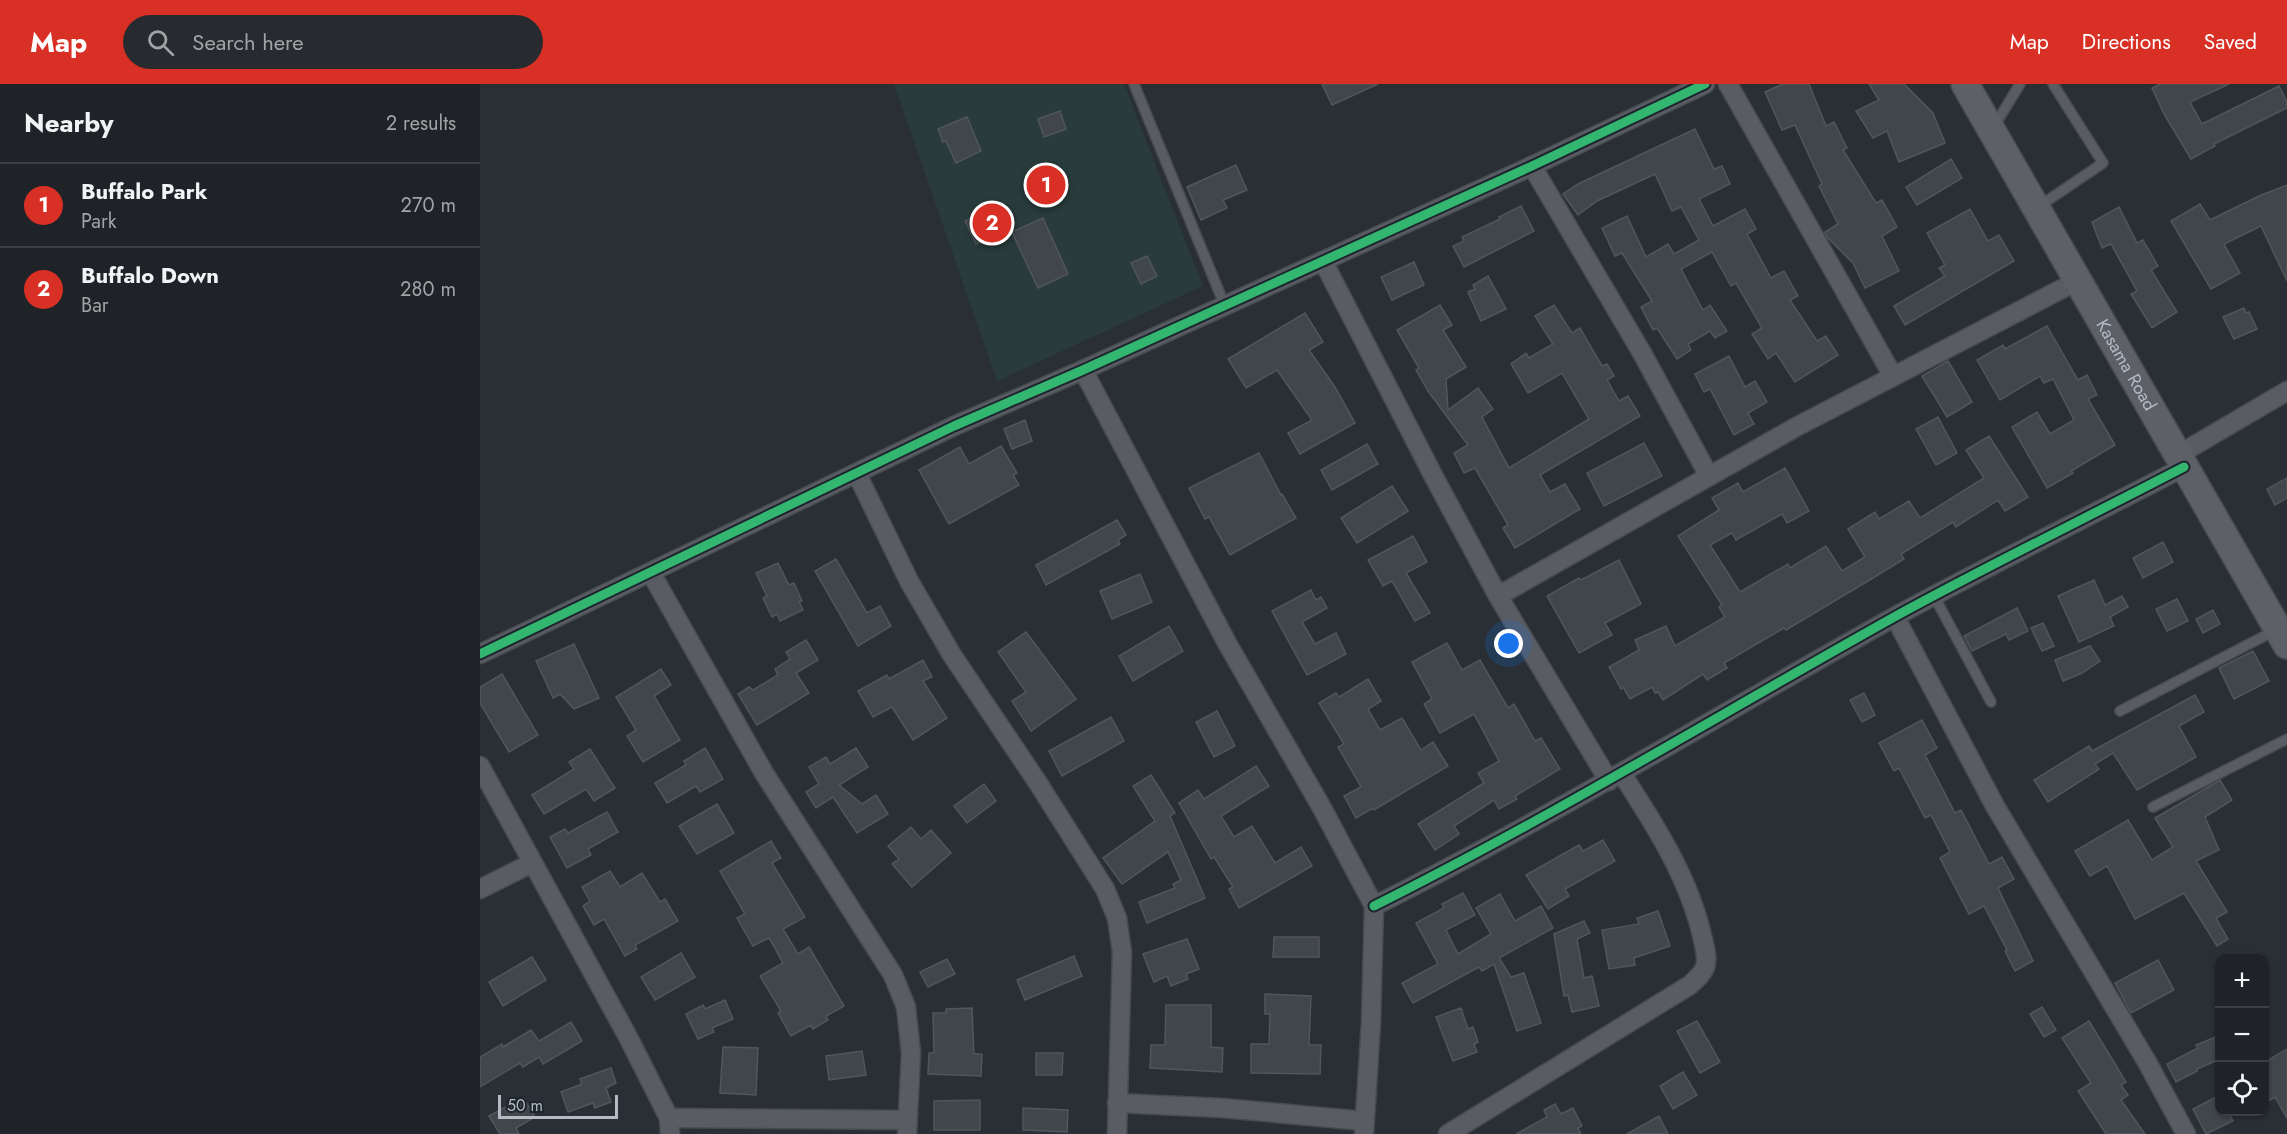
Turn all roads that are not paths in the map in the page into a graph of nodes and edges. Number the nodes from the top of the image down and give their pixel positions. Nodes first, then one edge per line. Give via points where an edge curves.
1 (1134, 84) edge
2 (1705, 84) edge
3 (1728, 84) edge
4 (1965, 84) edge
5 (2020, 84) edge
6 (2053, 84) edge
7 (1992, 130) junction
8 (1532, 166) junction
9 (2036, 208) junction
10 (1323, 261) junction
11 (2078, 280) junction
12 (1225, 306) junction
13 (1083, 370) junction
14 (1893, 376) junction
15 (2287, 391) edge
16 (2181, 461) junction
17 (857, 474) junction
18 (1709, 476) junction
19 (651, 573) junction
20 (1498, 596) junction
21 (1934, 596) junction
22 (1895, 617) junction
23 (2282, 637) edge
24 (480, 654) edge
25 (1991, 702) dead end
26 (2120, 711) dead end
27 (2287, 739) edge
28 (480, 766) edge
29 (1615, 778) junction
30 (2153, 807) dead end
31 (532, 863) junction
32 (480, 889) edge
33 (1374, 906) junction
34 (1118, 1103) junction
35 (670, 1126) edge
36 (907, 1127) edge
37 (1364, 1127) edge
38 (1117, 1134) edge
39 (1448, 1134) edge
40 (2186, 1134) edge

1 - 12 lane
2 - 8 street
3 - 14 street
4 - 7 street, Kasama Road
5 - 7 lane
6 - 9 lane via 2103,163
7 - 9 street, Kasama Road
8 - 10 street
8 - 18 street
9 - 11 street, Kasama Road
10 - 12 street
10 - 20 street
11 - 14 street
11 - 16 street, Kasama Road
12 - 13 street
13 - 17 street via 954,426
13 - 33 street via 1227,643
14 - 18 street
15 - 16 street
16 - 21 street
16 - 23 street, Kasama Road
17 - 19 street
17 - 34 street via 909,581 952,655 1106,889 1117,918 1122,952
18 - 20 street
19 - 24 street
19 - 36 street via 764,774 893,975 906,1007 911,1053
20 - 29 street
21 - 22 street
21 - 25 lane
22 - 29 street
22 - 40 street via 1995,806
23 - 26 lane
27 - 30 lane
28 - 31 street
29 - 33 street
29 - 39 street via 1670,852 1701,930 1705,969 1690,985
31 - 32 street
31 - 35 street via 628,1036
33 - 37 street
34 - 37 street via 1222,1108
34 - 38 street
35 - 36 street

